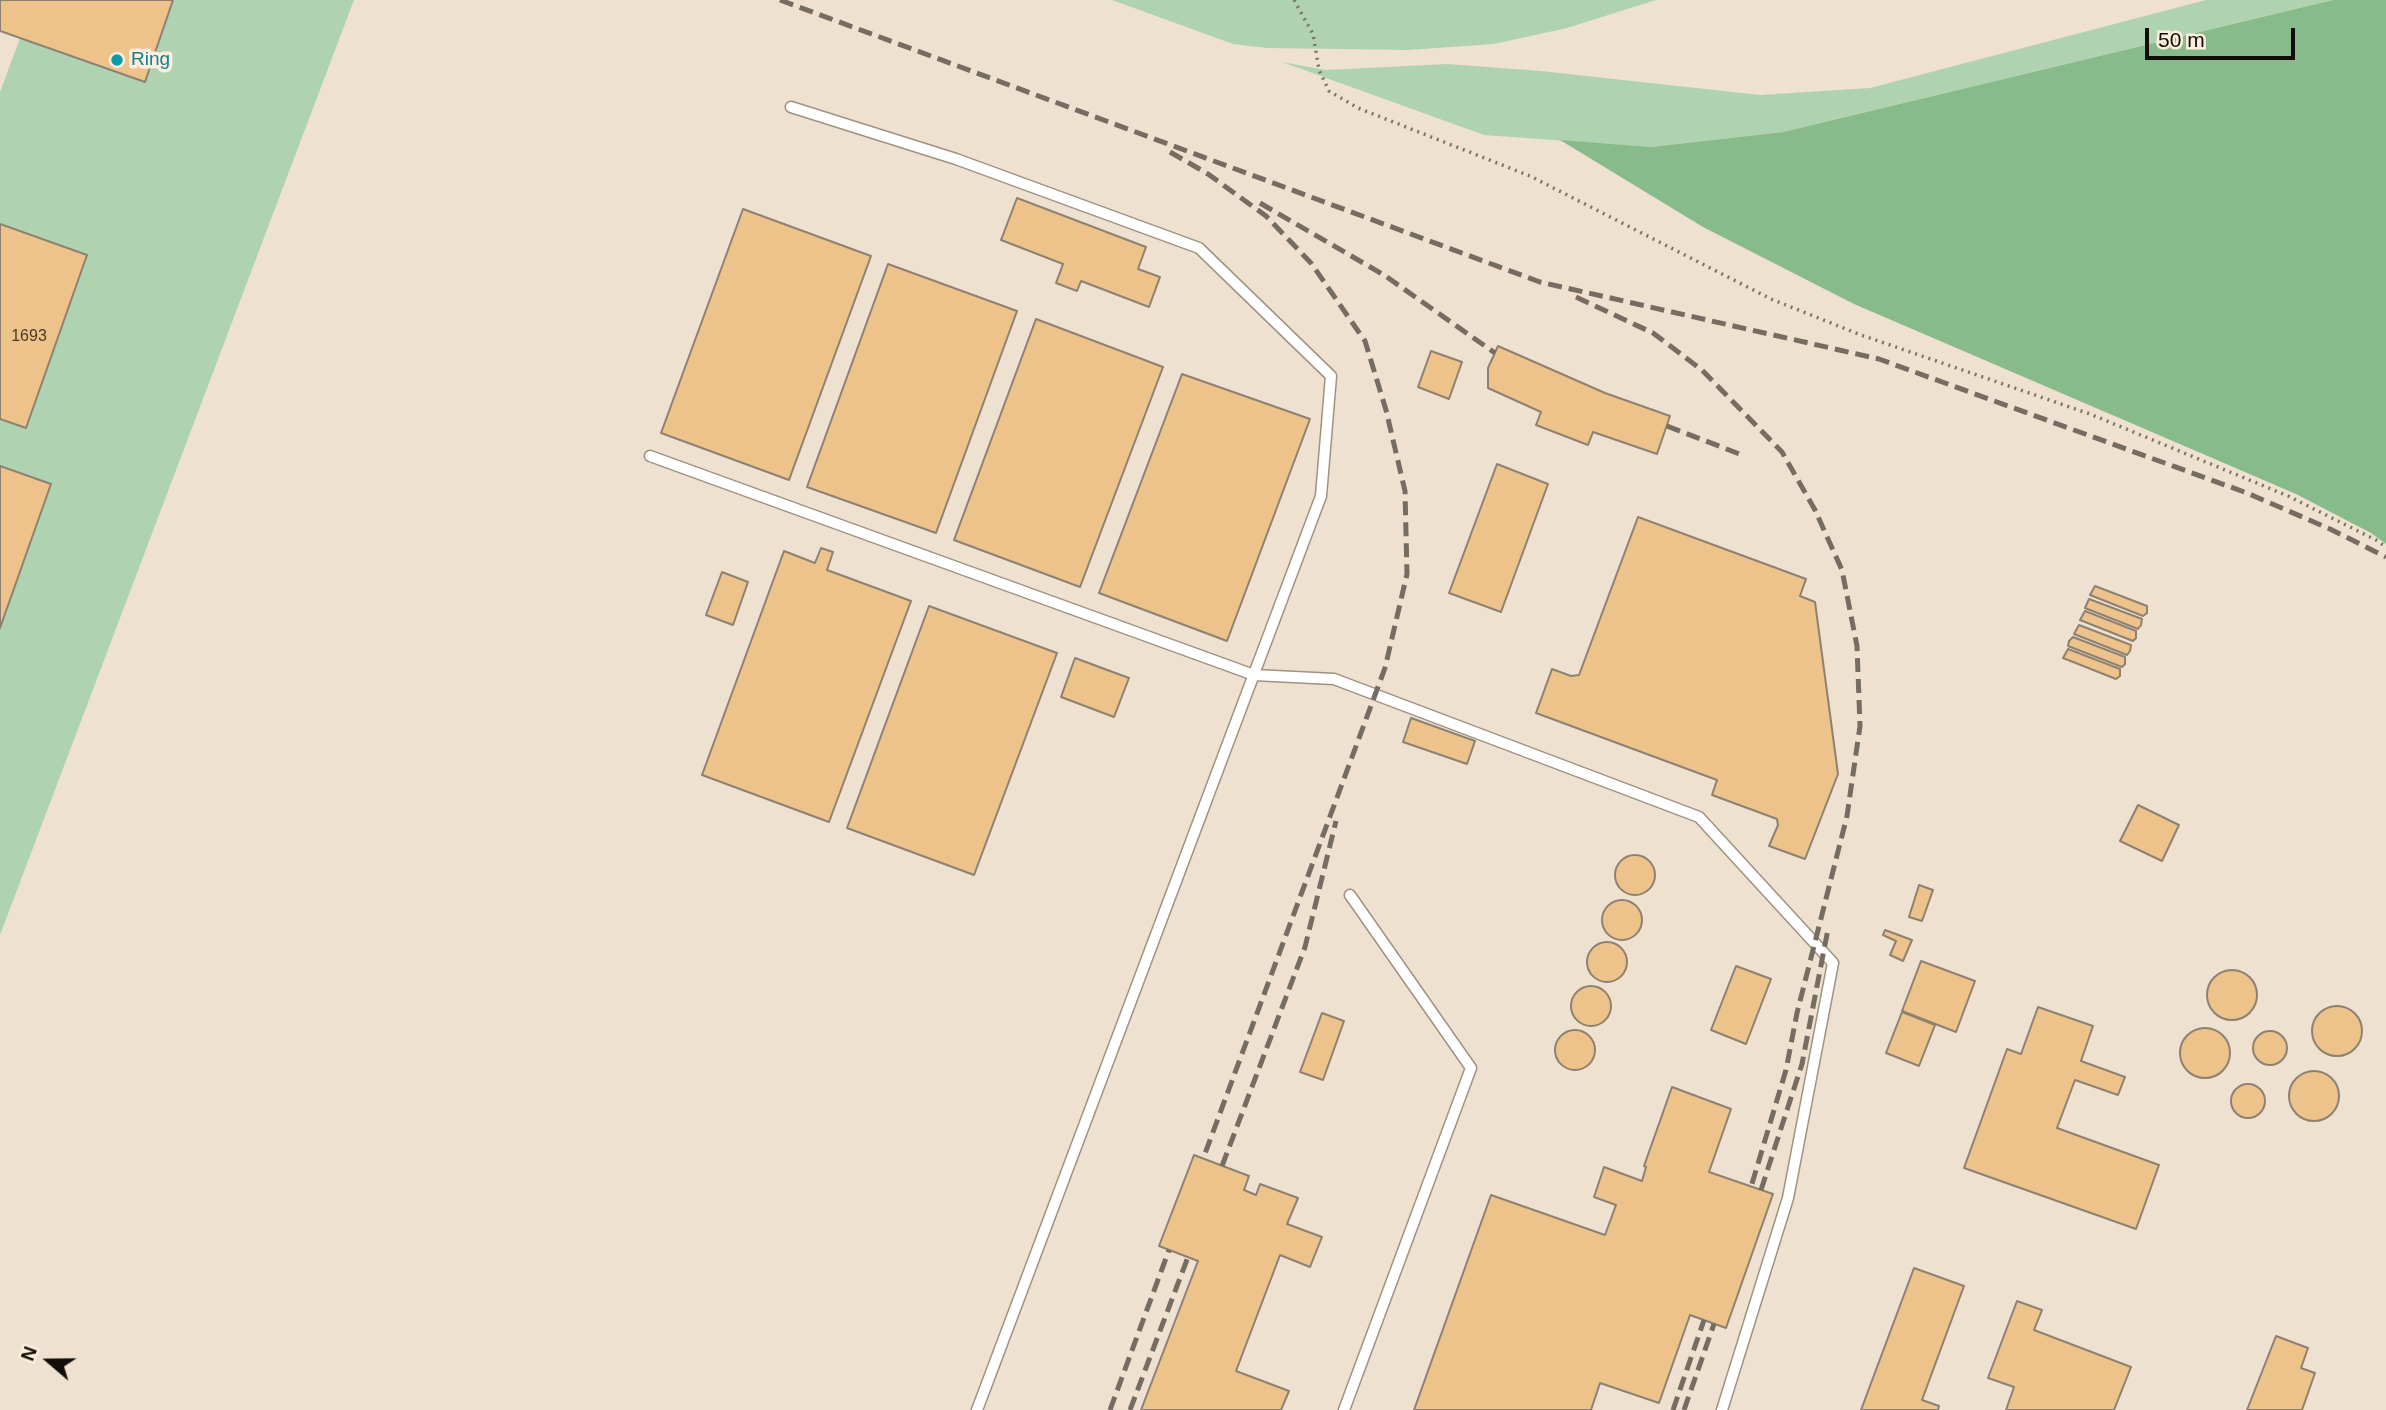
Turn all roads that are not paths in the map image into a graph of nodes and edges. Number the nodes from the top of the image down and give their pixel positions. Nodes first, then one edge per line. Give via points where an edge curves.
1 (791, 107) dead end
2 (650, 456) dead end
3 (1254, 675) junction
4 (1350, 895) dead end
5 (977, 1410) edge
6 (1344, 1410) edge
7 (1722, 1410) edge

1 - 3 lane via 956,159 1199,248 1331,376 1321,496
2 - 3 lane
3 - 5 lane
3 - 7 lane via 1334,679 1699,817 1833,962 1788,1198
4 - 6 lane via 1471,1068

